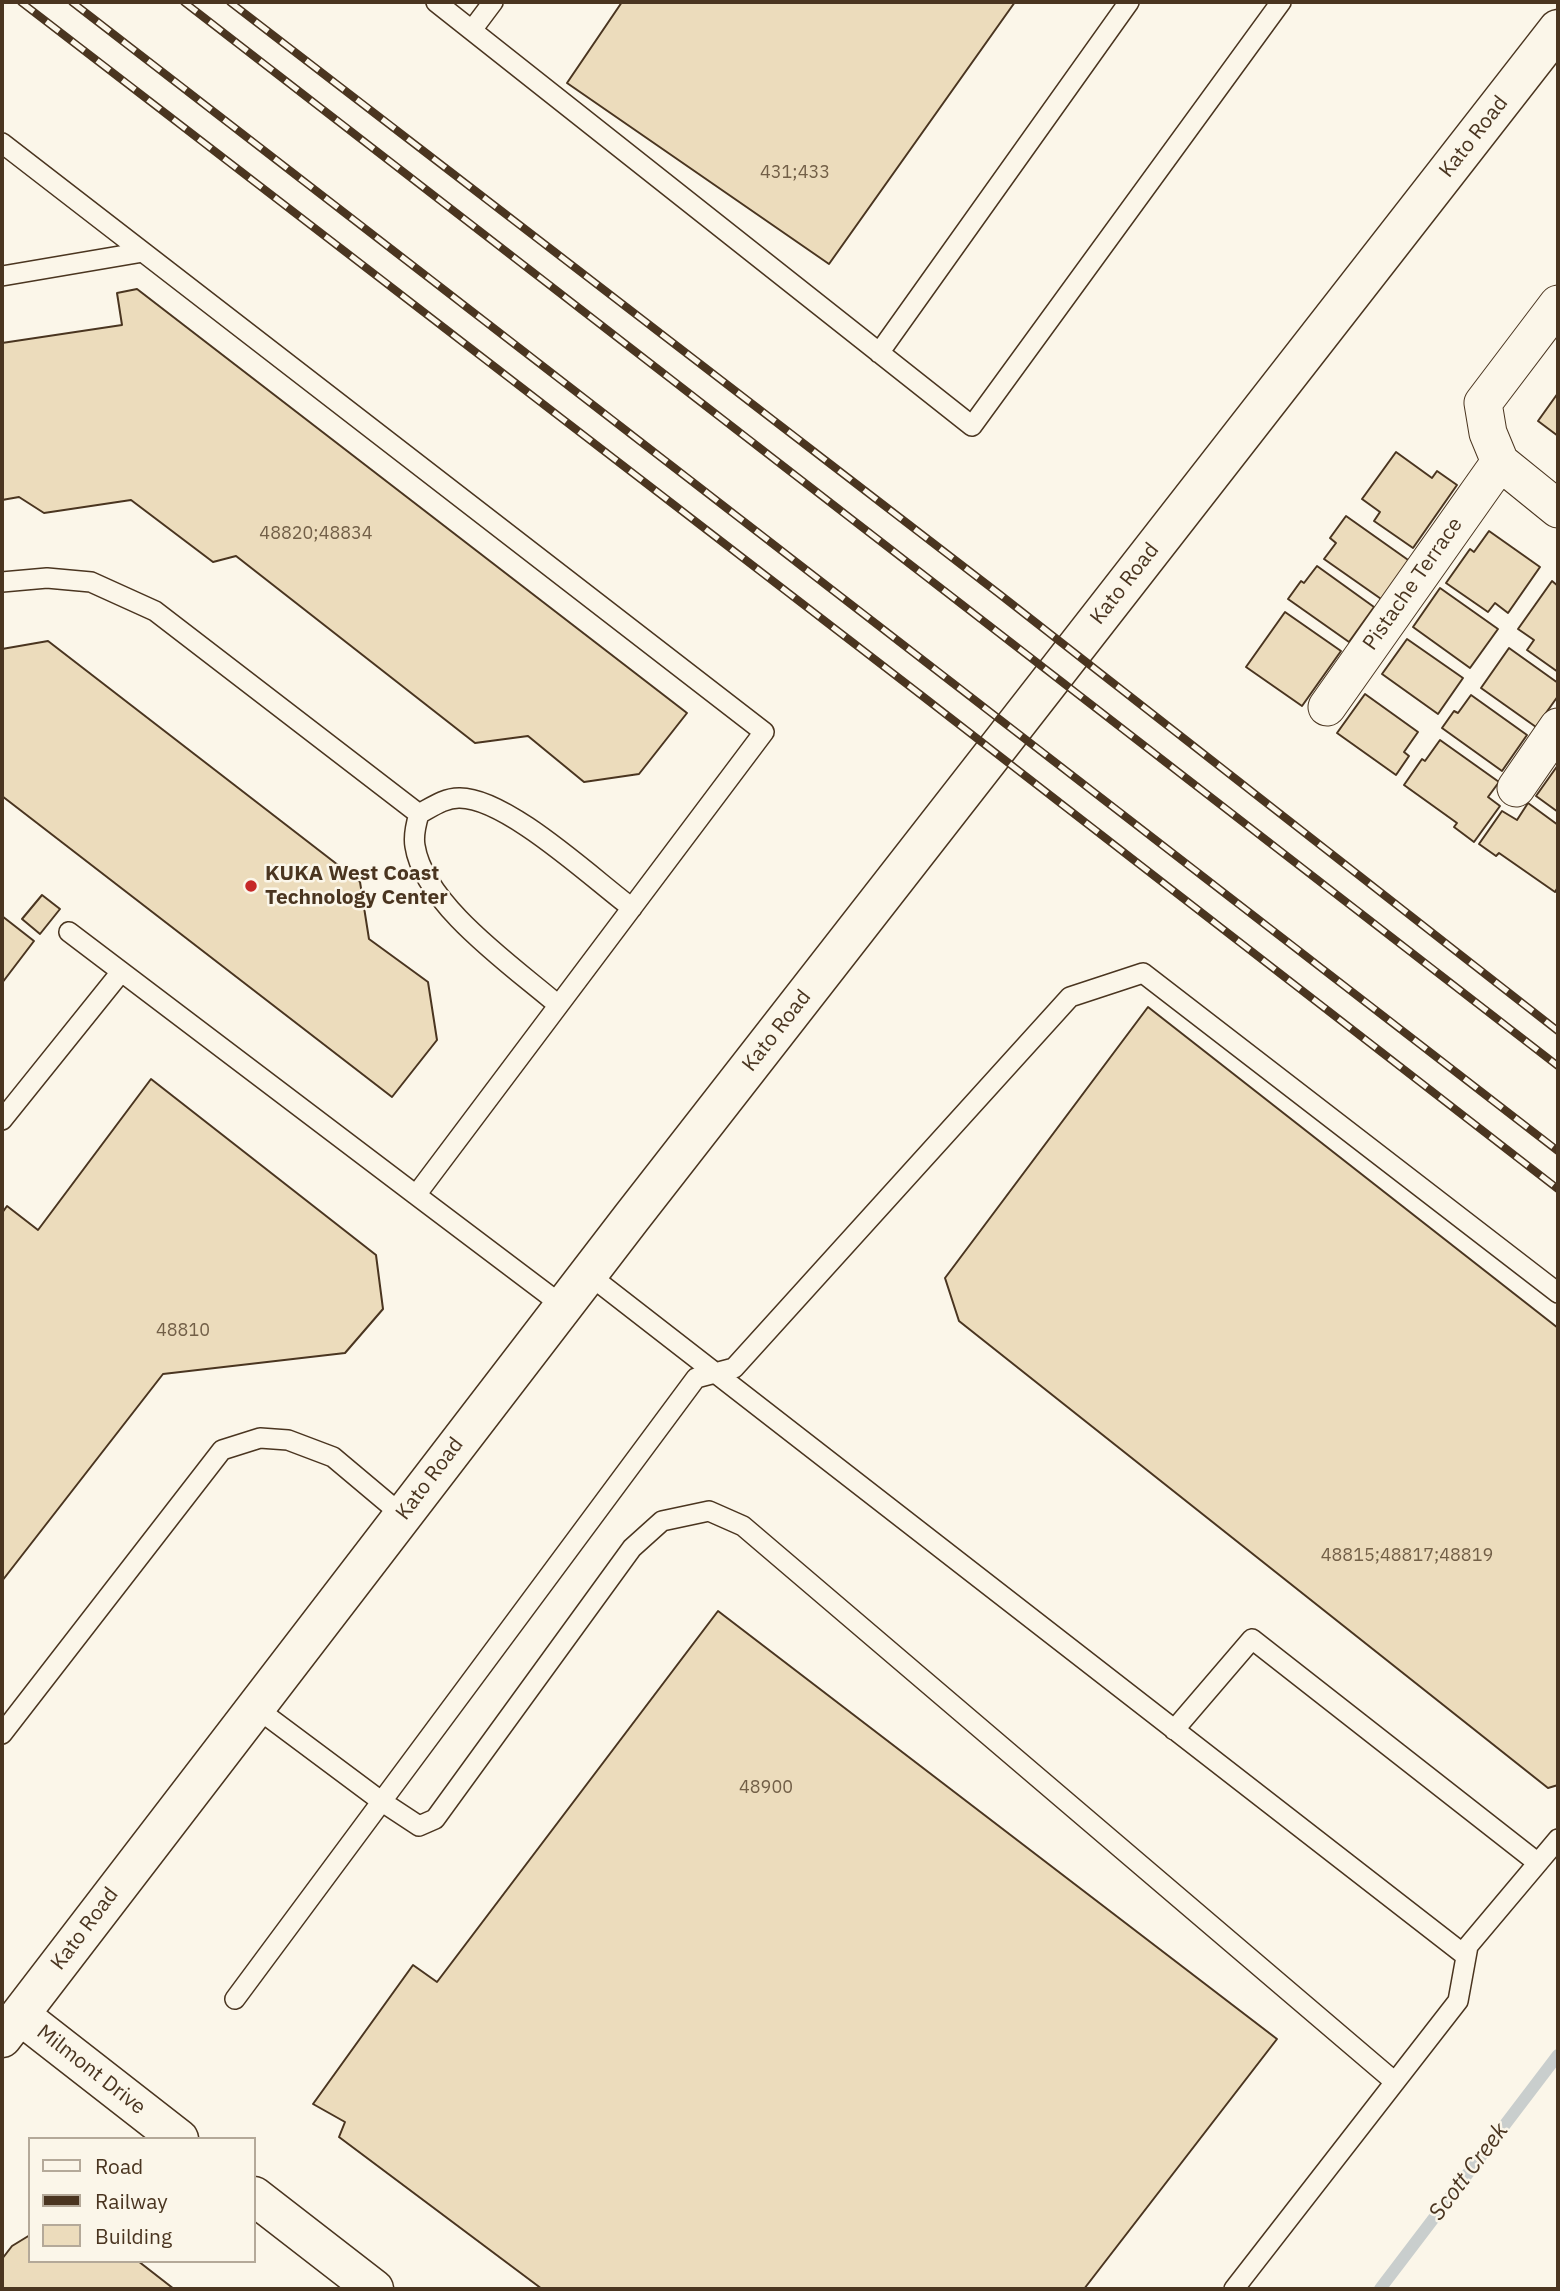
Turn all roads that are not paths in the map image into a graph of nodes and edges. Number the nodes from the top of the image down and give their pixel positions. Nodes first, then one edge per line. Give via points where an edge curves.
1 (436, 2) edge
2 (493, 2) edge
3 (1129, 2) edge
4 (1282, 2) edge
5 (1558, 29) edge
6 (472, 30) junction
7 (2, 143) edge
8 (143, 252) junction
9 (2, 276) edge
10 (1554, 319) edge
11 (879, 353) junction
12 (1500, 462) junction
13 (1558, 509) edge
14 (2, 582) edge
15 (1327, 707) dead end
16 (1558, 727) edge
17 (1516, 788) dead end
18 (419, 814) junction
19 (632, 908) junction
20 (69, 932) dead end
21 (121, 972) junction
22 (558, 1005) junction
23 (2, 1121) edge
24 (416, 1195) junction
25 (588, 1274) junction
26 (1558, 1293) edge
27 (563, 1306) junction
28 (714, 1374) junction
29 (402, 1516) junction
30 (256, 1707) junction
31 (1174, 1730) junction
32 (2, 1734) edge
33 (381, 1801) junction
34 (1558, 1839) edge
35 (1538, 1863) junction
36 (1466, 1956) junction
37 (235, 1999) dead end
38 (8, 2018) edge
39 (1395, 2082) junction
40 (176, 2137) edge
41 (256, 2198) edge
42 (373, 2289) edge
43 (1234, 2289) edge

1 - 6 lane
2 - 6 lane
3 - 11 lane
4 - 11 lane via 972,426
5 - 25 street, Kato Road
6 - 11 lane
7 - 8 lane
8 - 9 lane
8 - 19 lane via 764,732
10 - 12 street via 1483,403 1488,433
12 - 13 street
12 - 15 street, Pistache Terrace
14 - 18 lane via 47,578 91,582 155,611
16 - 17 street
18 - 19 lane via 460,797 489,804 515,818
18 - 22 lane via 415,846 441,900
19 - 22 lane
20 - 21 lane
21 - 23 lane
21 - 24 lane
22 - 24 lane
24 - 27 lane
25 - 27 street, Kato Road
25 - 28 lane
26 - 28 lane via 1143,973 1070,997 734,1368
27 - 29 street, Kato Road
28 - 31 lane
28 - 33 lane via 696,1378
29 - 30 street, Kato Road
29 - 32 lane via 332,1457 288,1440 260,1438 222,1450
30 - 33 lane
30 - 38 street, Kato Road
31 - 35 lane via 1252,1639
31 - 36 lane
33 - 37 lane
33 - 39 lane via 419,1826 435,1819 632,1548 662,1521 709,1511 743,1526
34 - 35 lane
35 - 36 lane via 1468,1946
36 - 39 lane via 1458,2001
38 - 40 street, Milmont Drive
39 - 43 lane
41 - 42 street

